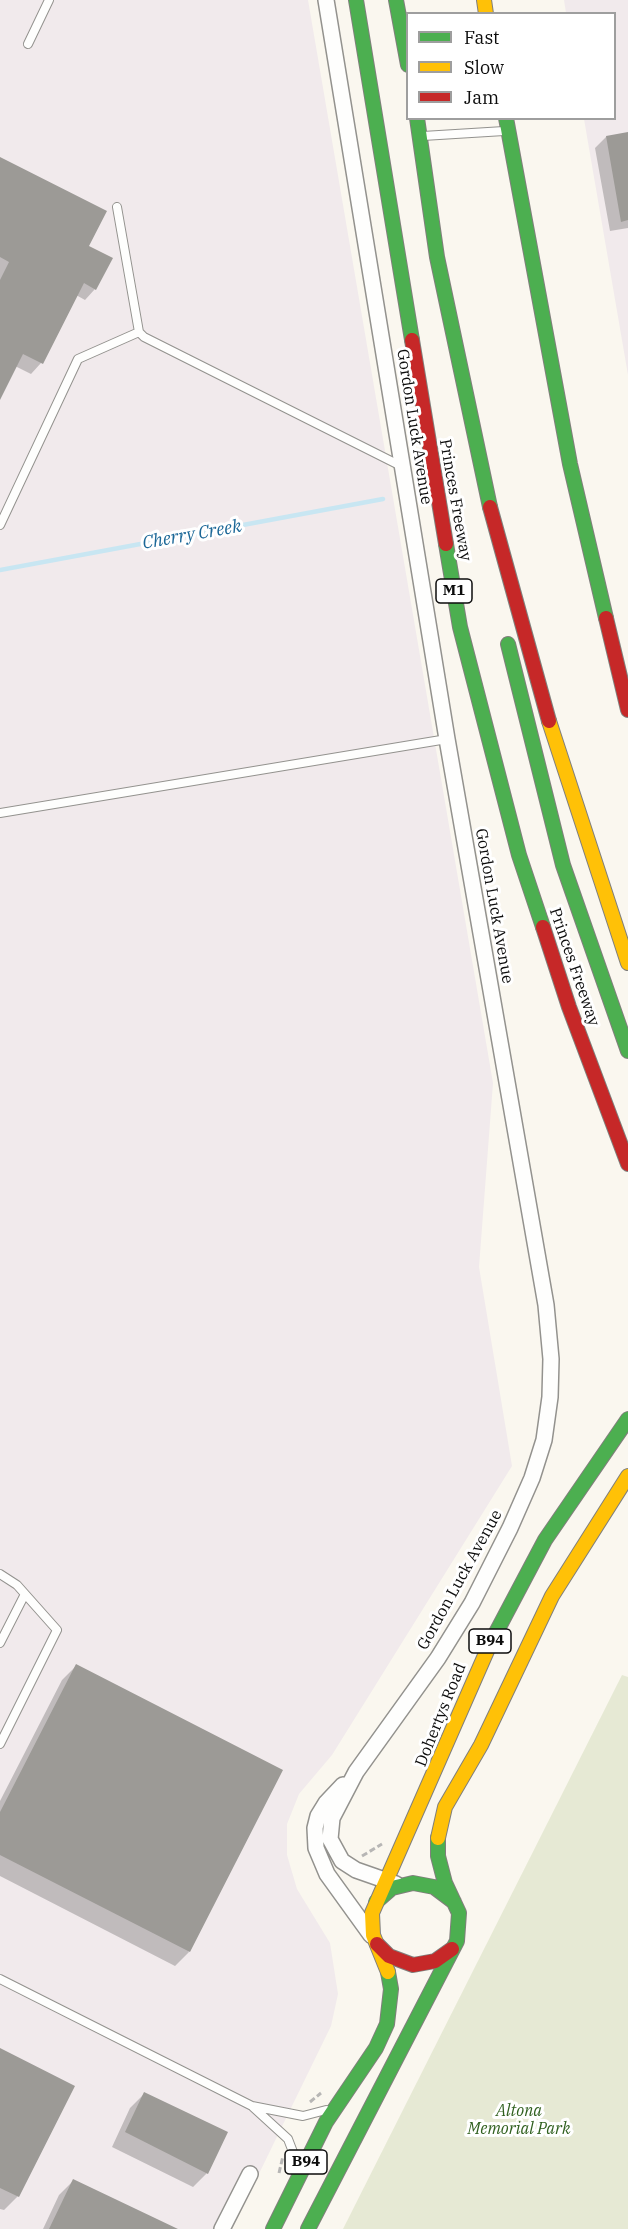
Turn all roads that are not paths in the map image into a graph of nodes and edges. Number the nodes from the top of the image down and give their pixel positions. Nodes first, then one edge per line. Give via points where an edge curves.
1 (49, 0) edge
2 (326, 0) edge
3 (356, 0) edge
4 (396, 0) edge
5 (28, 44) dead end
6 (406, 54) edge
7 (417, 120) edge
8 (507, 125) edge
9 (420, 137) junction
10 (117, 207) dead end
11 (437, 257) junction
12 (139, 332) junction
13 (570, 464) junction
14 (402, 467) junction
15 (0, 525) edge
16 (487, 552) dead end
17 (505, 630) dead end
18 (628, 659) edge
19 (628, 711) edge
20 (447, 739) junction
21 (0, 813) edge
22 (628, 963) edge
23 (628, 1051) edge
24 (628, 1164) edge
25 (628, 1419) edge
26 (628, 1476) edge
27 (0, 1574) edge
28 (25, 1594) junction
29 (0, 1643) edge
30 (0, 1744) edge
31 (356, 1772) junction
32 (392, 1883) junction
33 (455, 1903) junction
34 (375, 1942) junction
35 (455, 1945) junction
36 (0, 1978) edge
37 (341, 2097) junction
38 (252, 2106) junction
39 (250, 2174) dead end
40 (296, 2183) junction
41 (222, 2229) edge
42 (273, 2229) edge
43 (308, 2229) edge

1 - 5 lane
2 - 14 street, Gordon Luck Avenue
3 - 24 main road, Princes Freeway / M1 via 460,627 519,855 569,1007
4 - 6 main road
7 - 9 main road, Princes Freeway
8 - 9 lane
8 - 13 main road
9 - 11 main road, Princes Freeway
10 - 12 lane
11 - 16 main road
11 - 22 main road, Princes Freeway via 492,517 536,678
12 - 14 lane via 154,344
12 - 15 lane via 78,359
13 - 18 main road
13 - 19 main road
14 - 20 street, Gordon Luck Avenue
17 - 23 main road via 563,865
20 - 21 lane
20 - 31 street, Gordon Luck Avenue via 548,1321 550,1397 532,1478 487,1575 420,1687
25 - 32 main road, Dohertys Road / B94 via 561,1516 500,1622
26 - 33 main road, B94 via 552,1596 481,1745 445,1807 438,1856
27 - 28 lane
28 - 29 lane
28 - 30 lane via 57,1630
31 - 32 street, Gordon Luck Avenue via 332,1818 331,1844 345,1864
31 - 34 street, Gordon Luck Avenue via 321,1811 315,1828 316,1848 323,1868
32 - 33 main road via 428,1885
32 - 34 main road, Dohertys Road / B94 via 374,1908 371,1925
33 - 35 main road, B94 via 460,1922
34 - 35 main road via 394,1958 413,1965 441,1958
34 - 37 main road, Dohertys Road / B94 via 391,1989 387,2024 376,2048
35 - 43 main road, B94
36 - 38 lane
37 - 38 lane via 326,2110 309,2116
37 - 40 main road, Dohertys Road / B94
38 - 40 lane via 290,2142 298,2164
39 - 41 street
40 - 42 main road, Dohertys Road / B94

